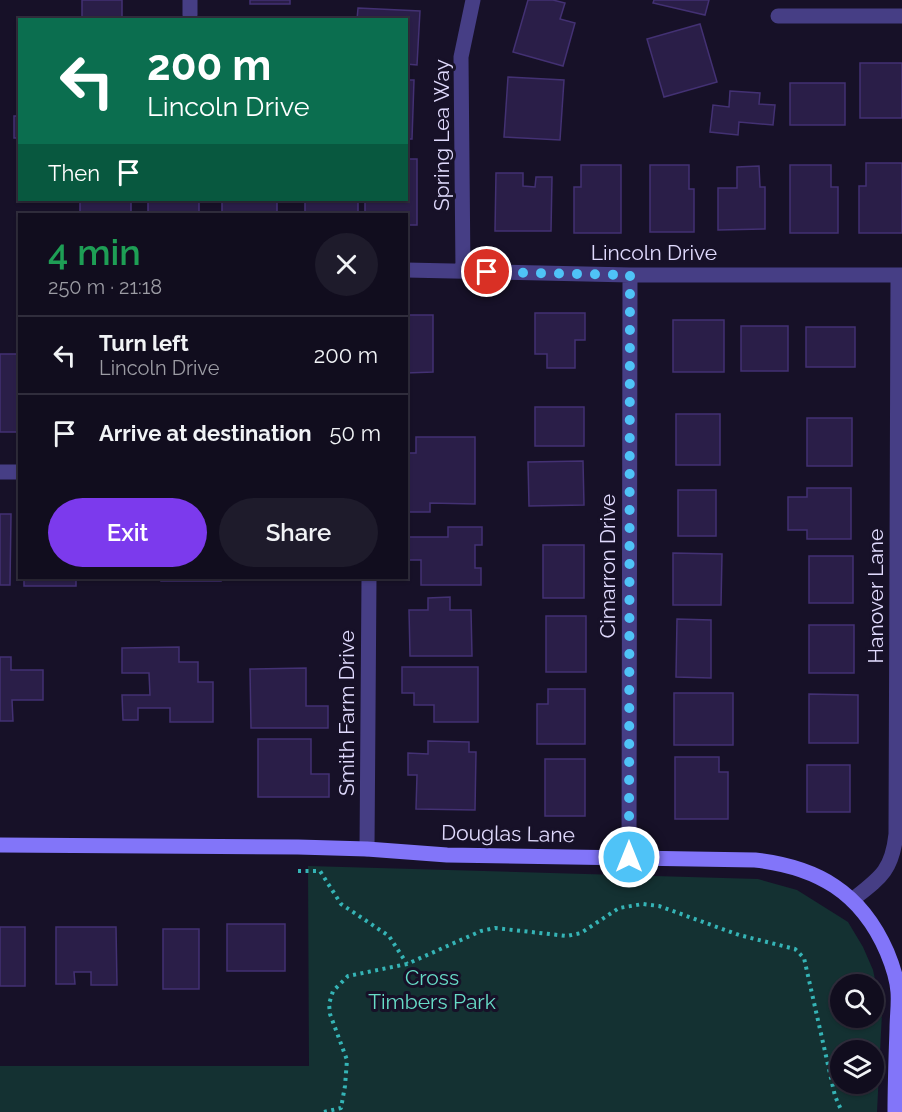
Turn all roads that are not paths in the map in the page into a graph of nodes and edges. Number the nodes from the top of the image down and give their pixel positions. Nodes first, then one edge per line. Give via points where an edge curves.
1 (473, 0) edge
2 (777, 16) dead end
3 (902, 16) edge
4 (408, 270) edge
5 (463, 272) junction
6 (630, 275) junction
7 (900, 275) edge
8 (0, 472) edge
9 (18, 472) edge
10 (369, 579) edge
11 (899, 734) edge
12 (0, 845) edge
13 (367, 849) junction
14 (629, 857) junction
15 (852, 900) junction
16 (900, 991) edge
17 (895, 1112) edge

1 - 5 street, Spring Lea Way via 461,57
2 - 3 street
4 - 5 street, Lincoln Drive
5 - 6 street, Lincoln Drive
6 - 7 street, Lincoln Drive
6 - 14 street, Cimarron Drive
7 - 11 street, Hanover Lane
8 - 9 street
10 - 13 street, Smith Farm Drive
11 - 15 street, Hanover Lane via 894,854 881,878
12 - 13 street, Douglas Lane
13 - 14 street, Douglas Lane via 447,855
14 - 15 street, Douglas Lane via 782,863 831,883
15 - 16 street, Douglas Lane via 882,941
16 - 17 street, Douglas Lane

